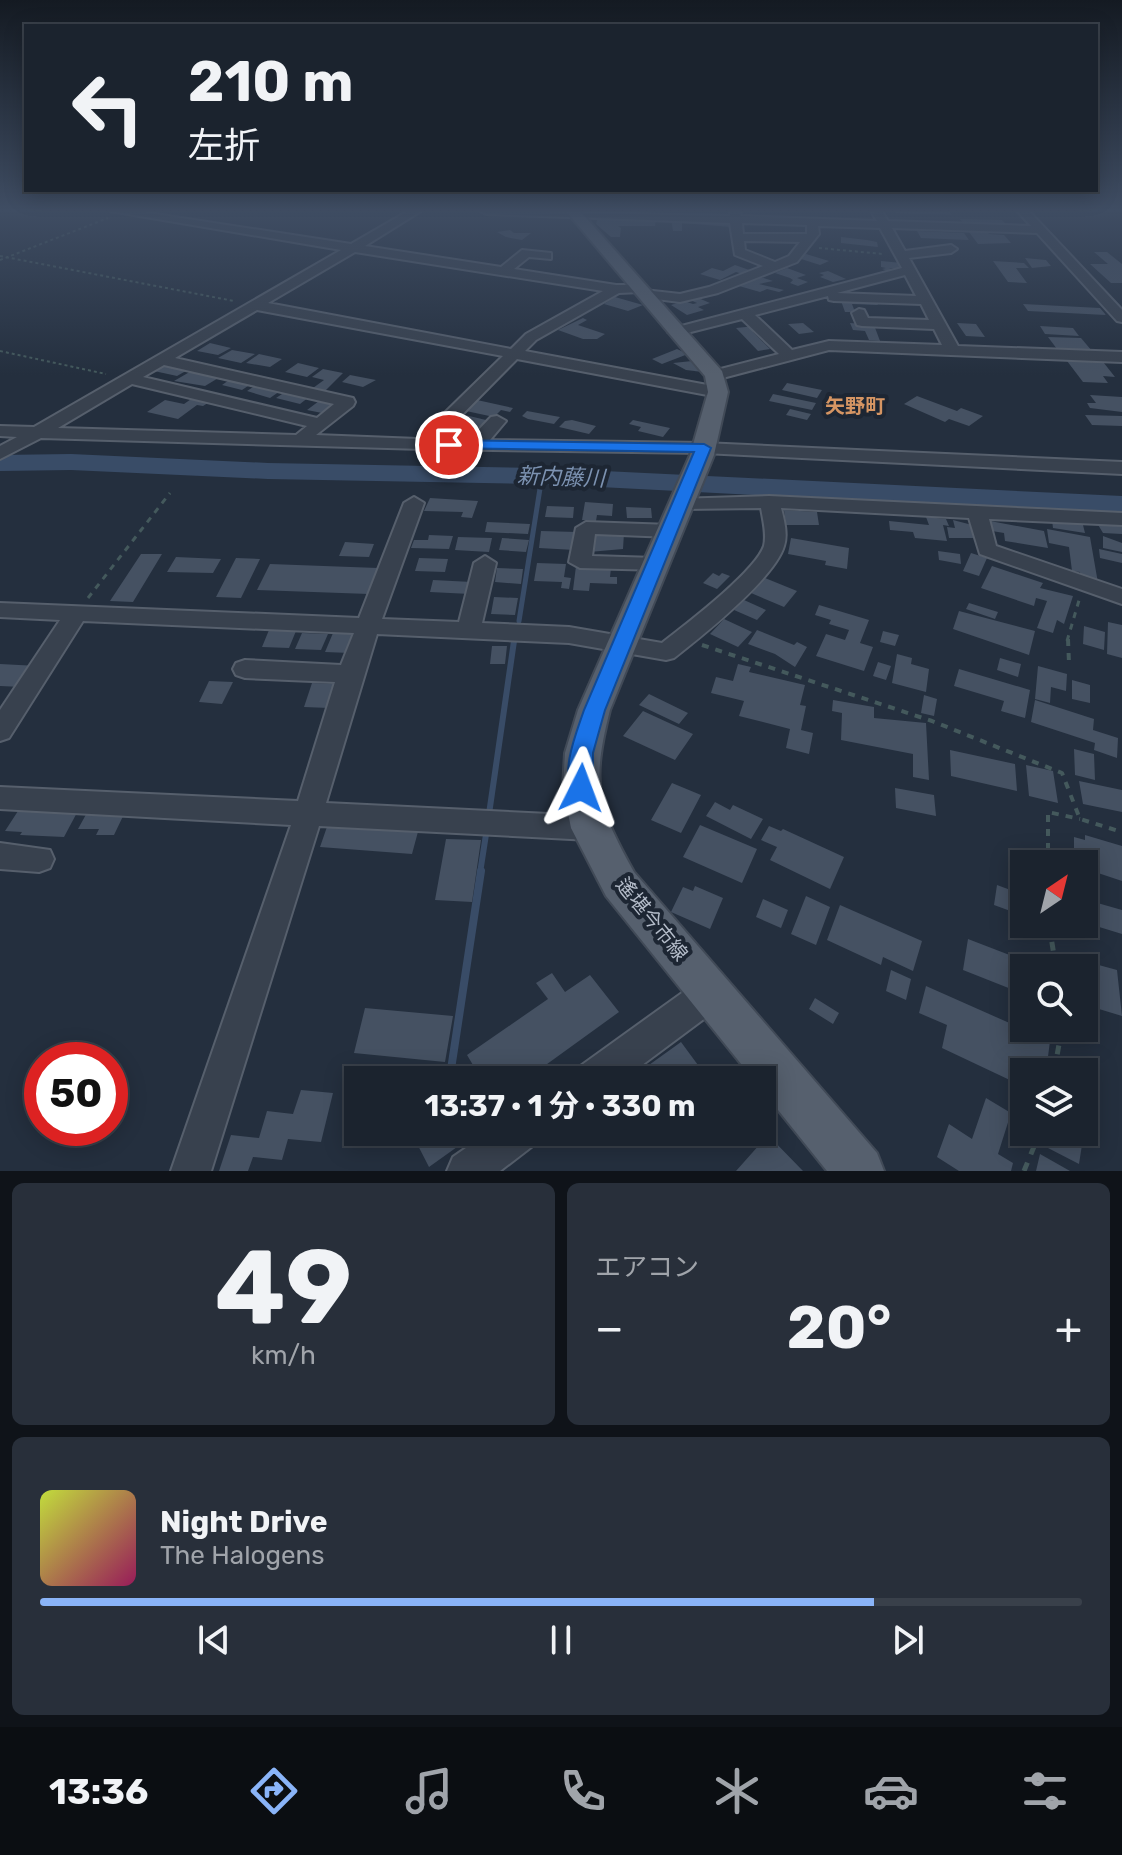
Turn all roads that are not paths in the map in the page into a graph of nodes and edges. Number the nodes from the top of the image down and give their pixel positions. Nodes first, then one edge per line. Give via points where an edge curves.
1 (321, 266) edge
2 (464, 266) edge
3 (511, 266) edge
4 (620, 266) edge
5 (774, 266) edge
6 (907, 266) edge
7 (1074, 266) edge
8 (909, 270) junction
9 (503, 272) junction
10 (844, 276) dead end
11 (858, 283) junction
12 (616, 289) junction
13 (642, 291) junction
14 (809, 296) junction
15 (925, 300) junction
16 (254, 305) junction
17 (859, 313) dead end
18 (745, 314) junction
19 (1122, 318) edge
20 (939, 325) junction
21 (675, 332) junction
22 (952, 349) junction
23 (517, 354) junction
24 (790, 356) junction
25 (1122, 357) edge
26 (160, 359) junction
27 (127, 378) junction
28 (716, 384) junction
29 (497, 421) dead end
30 (321, 424) junction
31 (546, 430) dead end
32 (0, 431) edge
33 (32, 435) junction
34 (300, 440) junction
35 (423, 444) junction
36 (475, 445) junction
37 (534, 446) junction
38 (703, 452) junction
39 (0, 454) edge
40 (1122, 468) edge
41 (769, 502) junction
42 (414, 503) dead end
43 (679, 511) junction
44 (978, 514) junction
45 (1122, 519) edge
46 (485, 563) dead end
47 (655, 565) junction
48 (1122, 597) edge
49 (0, 610) edge
50 (76, 614) junction
51 (368, 624) junction
52 (469, 630) junction
53 (621, 645) junction
54 (245, 669) dead end
55 (350, 674) junction
56 (1, 728) edge
57 (0, 798) edge
58 (309, 813) junction
59 (590, 828) junction
60 (0, 856) edge
61 (39, 859) dead end
62 (712, 992) junction
63 (611, 1066) edge
64 (502, 1146) edge
65 (191, 1171) edge
66 (467, 1171) edge
67 (859, 1171) edge

1 - 16 street
2 - 9 street
3 - 9 street
4 - 13 main road
5 - 13 street via 680,298
6 - 8 street
7 - 19 street
8 - 11 street
8 - 15 street
9 - 12 street
10 - 11 street
11 - 14 street
12 - 13 street
12 - 23 street via 531,337
13 - 21 main road
14 - 15 street
14 - 18 street
15 - 20 street
16 - 23 street
16 - 26 street
17 - 20 street via 862,322
18 - 21 street
18 - 24 street
20 - 22 street
21 - 28 main road
22 - 24 street via 829,345
22 - 25 street
23 - 28 street
23 - 35 street
24 - 28 street
26 - 27 street
26 - 30 street via 347,402
27 - 30 street
27 - 33 street
28 - 38 main road, 遙堪今市線
29 - 36 street
30 - 34 street
31 - 37 street
32 - 33 street
33 - 34 street
33 - 39 street
34 - 35 street
35 - 36 street
36 - 37 street
37 - 38 street
38 - 40 street
38 - 43 main road, 遙堪今市線
41 - 43 street
41 - 44 street
41 - 53 street via 774,548 759,568 666,652
42 - 51 street
43 - 47 main road, 遙堪今市線
43 - 47 street via 586,528 580,562
44 - 45 street
44 - 48 street via 987,550
46 - 52 street
47 - 53 main road, 遙堪今市線
49 - 50 street
50 - 51 street
50 - 56 street
51 - 52 street
51 - 55 street
52 - 53 street via 569,635
53 - 59 main road, 遙堪今市線 via 582,753 581,788
54 - 55 street
55 - 58 street
57 - 58 street
58 - 59 street
58 - 65 street
59 - 62 main road, 遙堪今市線 via 620,884
60 - 61 street
62 - 63 street
62 - 67 main road, 遙堪今市線
64 - 66 street

